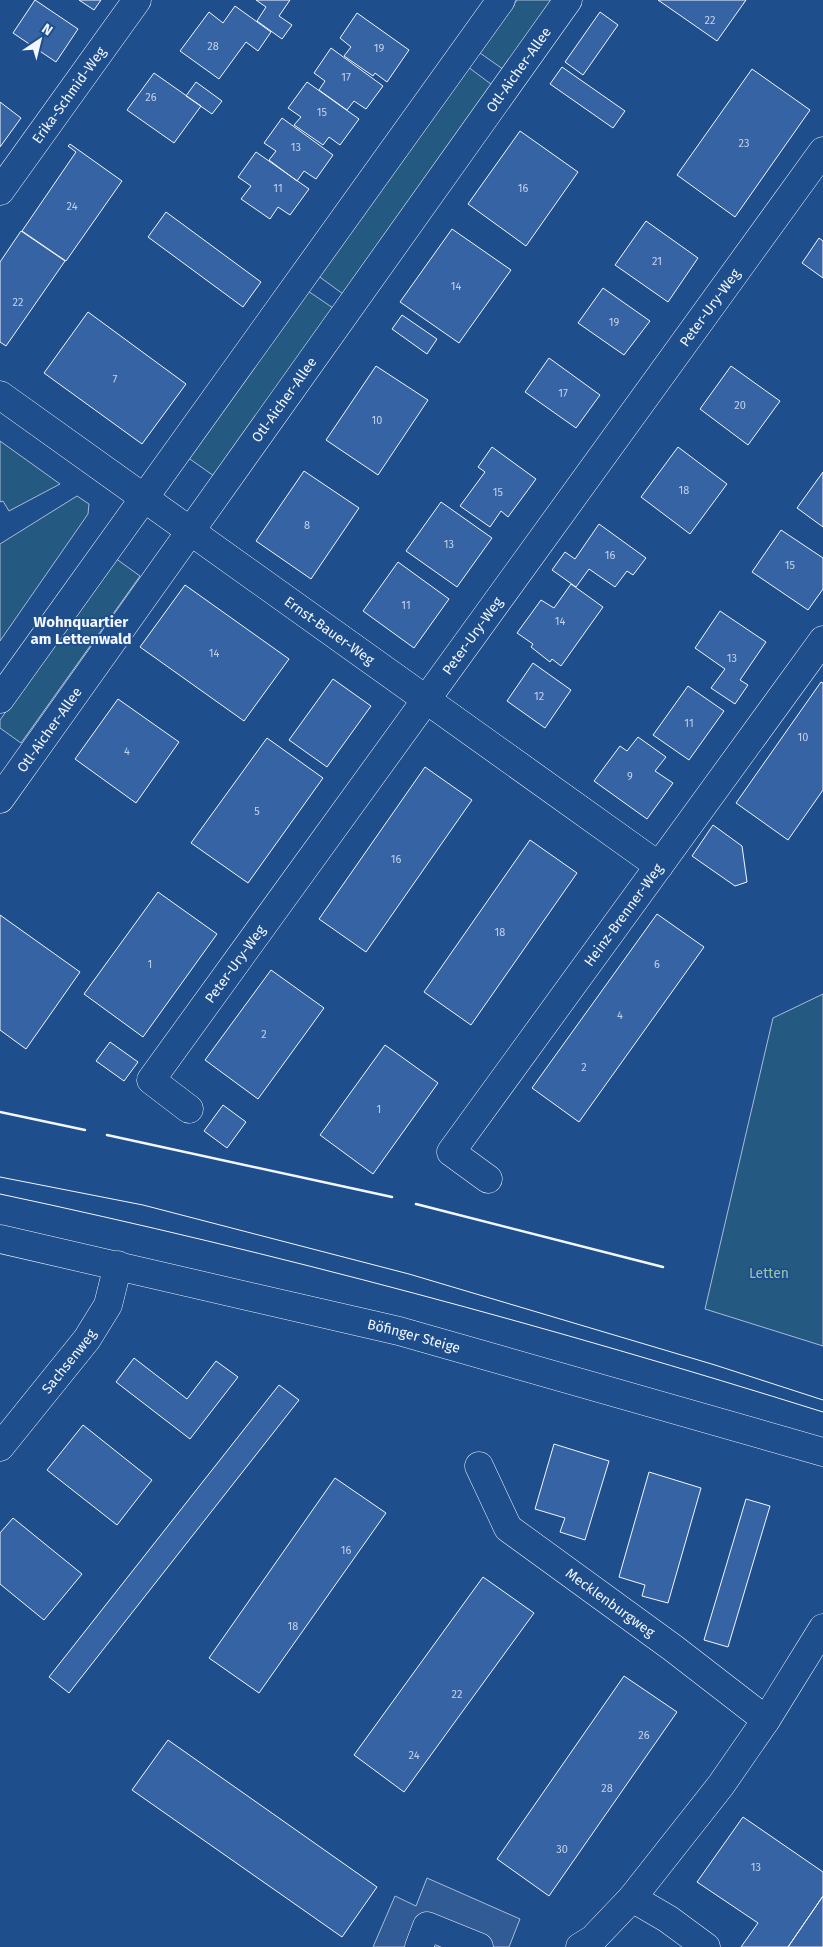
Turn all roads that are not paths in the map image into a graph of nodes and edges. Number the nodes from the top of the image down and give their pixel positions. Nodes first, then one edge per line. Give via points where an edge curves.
1 (137, 0) edge
2 (501, 0) edge
3 (568, 0) edge
4 (823, 151) edge
5 (0, 191) edge
6 (0, 395) edge
7 (144, 499) junction
8 (190, 532) junction
9 (823, 640) edge
10 (0, 699) edge
11 (426, 700) junction
12 (0, 799) edge
13 (659, 866) junction
14 (189, 1109) dead end
15 (488, 1179) dead end
16 (0, 1239) edge
17 (118, 1265) junction
18 (0, 1447) edge
19 (823, 1452) edge
20 (479, 1466) dead end
21 (823, 1628) edge
22 (766, 1720) junction
23 (632, 1898) junction
24 (419, 1947) edge
25 (479, 1947) edge
26 (580, 1947) edge
27 (706, 1947) edge

1 - 5 street, Erika-Schmid-Weg
2 - 7 street
3 - 8 street, Otl-Aicher-Allee
4 - 11 street, Peter-Ury-Weg
6 - 7 street, Ernst-Bauer-Weg
7 - 8 street, Ernst-Bauer-Weg
7 - 10 street
8 - 11 street, Ernst-Bauer-Weg
8 - 12 street, Otl-Aicher-Allee
9 - 13 street, Heinz-Brenner-Weg
11 - 13 street, Ernst-Bauer-Weg
11 - 14 street, Peter-Ury-Weg via 151,1080
13 - 15 street, Heinz-Brenner-Weg via 451,1152
16 - 17 street, Böfinger Steige
17 - 18 street, Sachsenweg via 108,1305 87,1339
17 - 19 street, Böfinger Steige via 398,1331
20 - 22 street, Mecklenburgweg via 508,1528 674,1648
21 - 22 street
22 - 23 street via 721,1786
23 - 26 street via 593,1939
23 - 27 street
24 - 25 street via 427,1926

